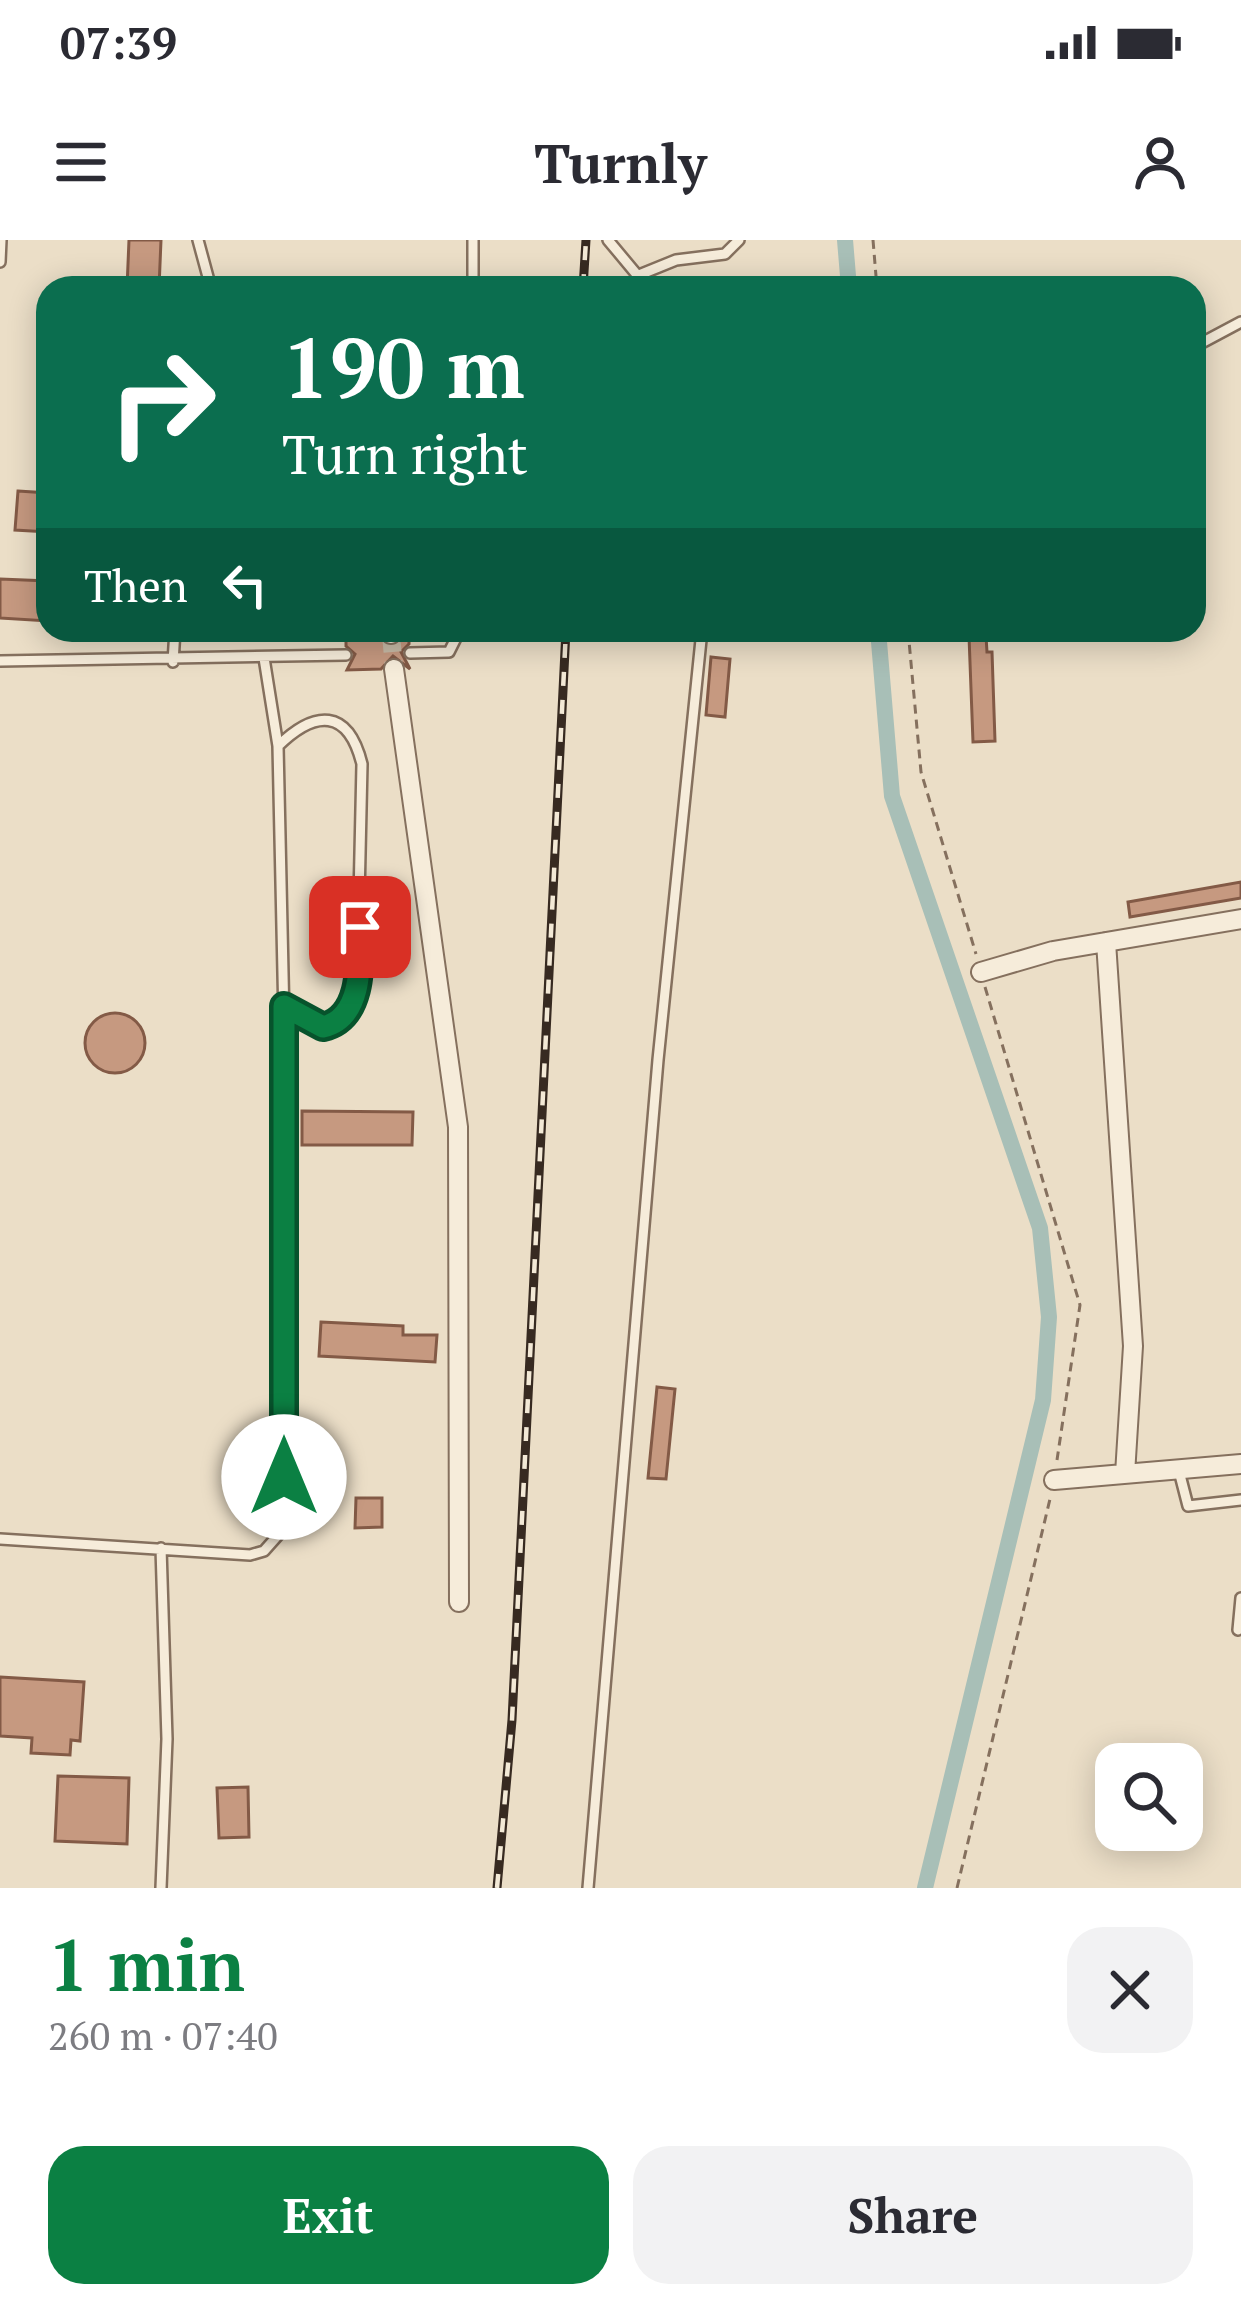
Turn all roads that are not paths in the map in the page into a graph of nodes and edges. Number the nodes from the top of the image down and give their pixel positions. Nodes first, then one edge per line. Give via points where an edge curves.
1 (1, 240) edge
2 (198, 240) edge
3 (473, 240) edge
4 (608, 240) edge
5 (739, 240) edge
6 (0, 262) edge
7 (639, 275) joint
8 (208, 276) edge
9 (473, 276) edge
10 (1241, 322) edge
11 (1206, 341) edge
12 (174, 642) edge
13 (454, 642) edge
14 (701, 642) edge
15 (410, 653) dead end
16 (346, 655) dead end
17 (264, 658) junction
18 (0, 661) edge
19 (172, 662) junction
20 (394, 669) tunnel mouth
21 (278, 746) junction
22 (1241, 919) edge
23 (1106, 941) junction
24 (981, 972) road end
25 (284, 1006) junction
26 (1241, 1464) edge
27 (1179, 1469) junction
28 (1125, 1474) junction
29 (1054, 1480) road end
30 (1241, 1500) edge
31 (0, 1539) edge
32 (161, 1549) junction
33 (1241, 1598) edge
34 (459, 1602) dead end
35 (1238, 1630) edge
36 (161, 1888) edge
37 (588, 1888) edge

1 - 6 lane
2 - 8 lane
3 - 9 lane
4 - 7 lane
5 - 7 lane via 725,254
10 - 11 lane
12 - 19 lane
13 - 15 lane via 449,652
14 - 37 lane
16 - 17 lane
17 - 19 lane
17 - 21 lane
18 - 19 lane
20 - 34 street via 458,1127
21 - 25 lane
21 - 25 lane via 313,718 328,719 351,735 362,764 357,987 328,1027
22 - 23 street
23 - 24 street
23 - 28 street via 1133,1346
25 - 32 lane via 283,1522 273,1542 250,1555
26 - 27 street
27 - 28 street
27 - 30 lane via 1188,1506
28 - 29 street
31 - 32 lane
32 - 36 lane
33 - 35 lane

